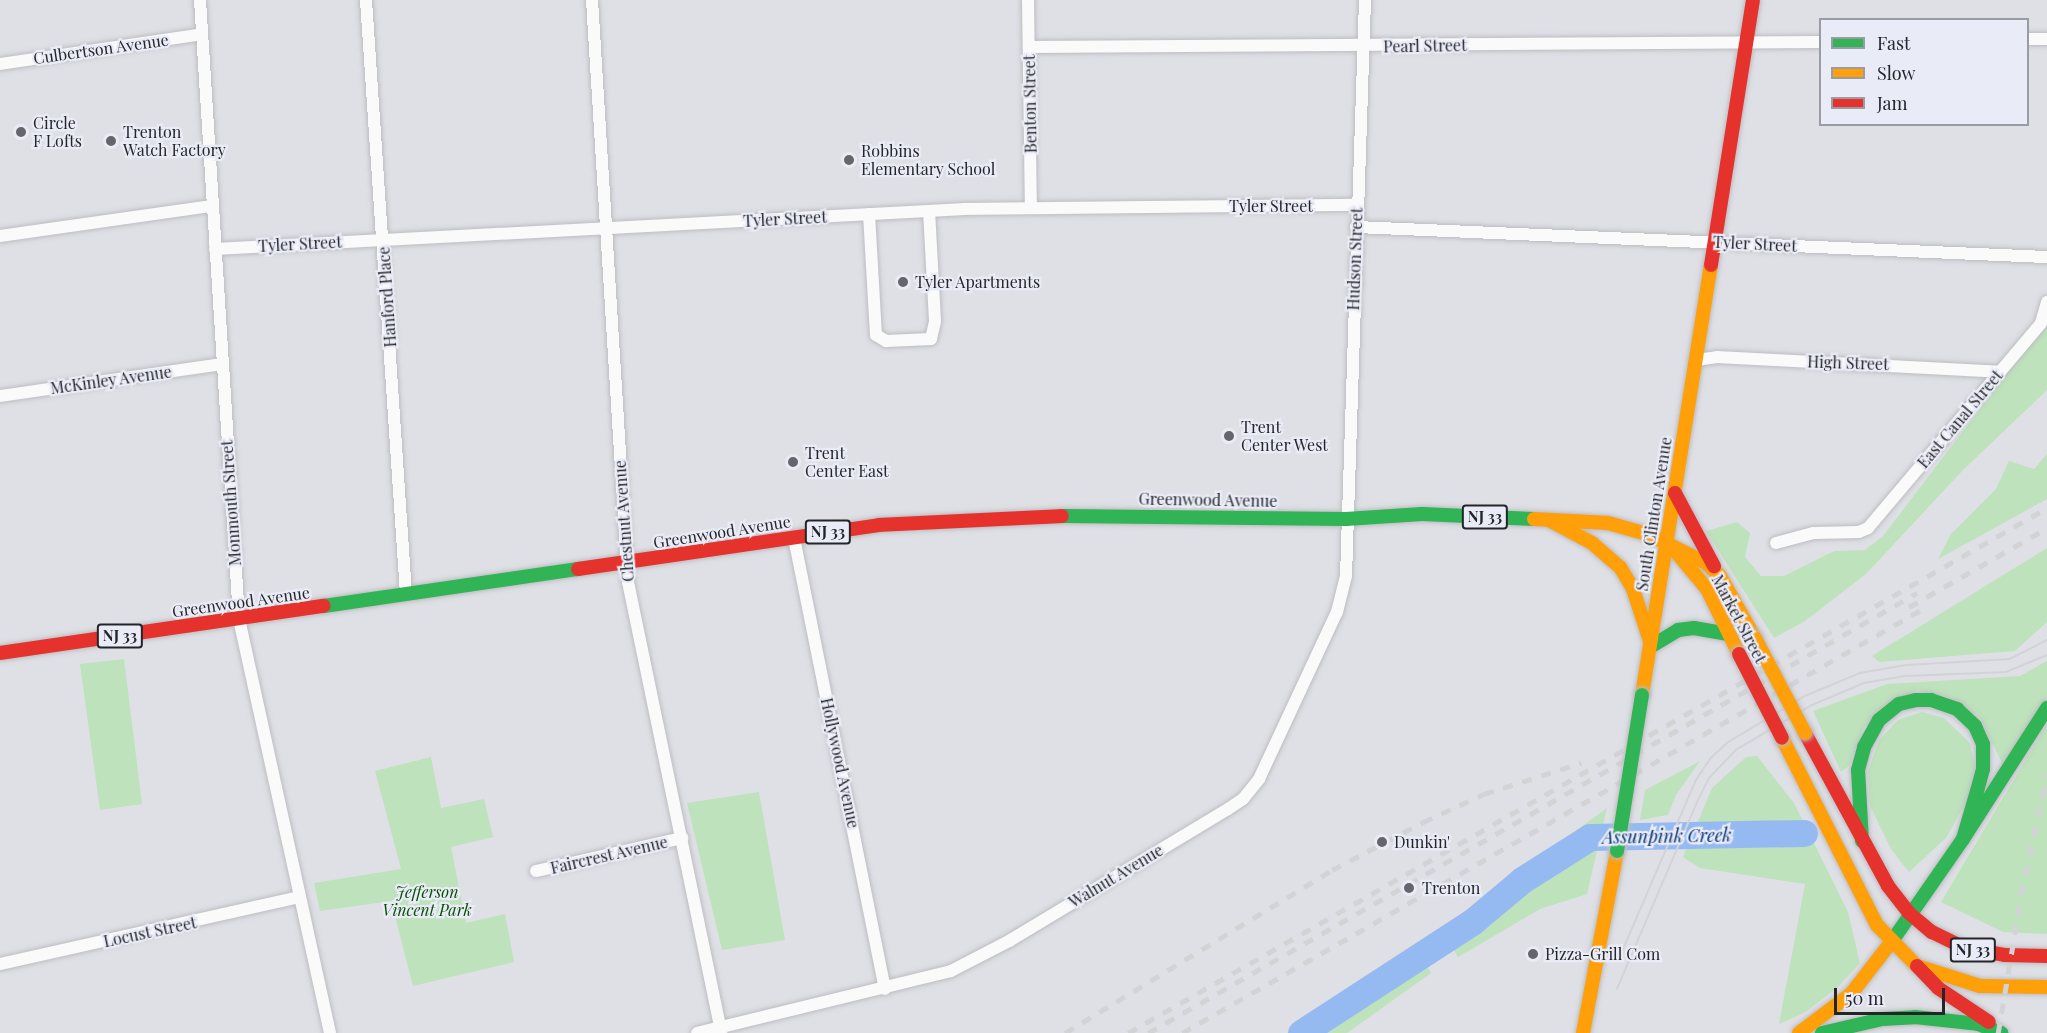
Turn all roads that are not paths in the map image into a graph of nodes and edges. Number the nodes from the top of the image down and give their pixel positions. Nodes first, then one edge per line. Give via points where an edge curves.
1 (200, 0) edge
2 (366, 0) edge
3 (592, 0) edge
4 (1028, 0) edge
5 (1365, 0) edge
6 (1753, 0) edge
7 (202, 34) junction
8 (2029, 39) edge
9 (2047, 39) edge
10 (1748, 42) junction
11 (1819, 42) edge
12 (1029, 47) junction
13 (1363, 47) junction
14 (0, 64) edge
15 (1356, 205) junction
16 (212, 206) junction
17 (1031, 208) junction
18 (929, 211) junction
19 (869, 214) junction
20 (1356, 227) junction
21 (605, 229) junction
22 (0, 236) edge
23 (383, 240) junction
24 (1715, 242) junction
25 (215, 249) junction
26 (2047, 257) edge
27 (2047, 302) edge
28 (1696, 360) junction
29 (222, 364) junction
30 (2000, 372) junction
31 (0, 396) edge
32 (1675, 493) junction
33 (1346, 519) junction
34 (1547, 519) junction
35 (794, 538) junction
36 (1666, 542) junction
37 (1776, 543) dead end
38 (626, 563) junction
39 (1720, 576) junction
40 (406, 594) junction
41 (239, 619) junction
42 (1729, 634) junction
43 (1650, 644) junction
44 (0, 653) edge
45 (2047, 708) edge
46 (682, 838) junction
47 (1963, 839) junction
48 (1862, 841) junction
49 (536, 871) dead end
50 (300, 897) junction
51 (1909, 913) junction
52 (1892, 941) junction
53 (2047, 956) edge
54 (0, 964) edge
55 (1917, 966) junction
56 (2047, 987) edge
57 (885, 988) junction
58 (721, 1030) edge
59 (330, 1033) edge
60 (697, 1033) edge
61 (1583, 1033) edge
62 (1799, 1033) edge
63 (1822, 1033) edge
64 (2001, 1033) edge
65 (2006, 1033) edge

1 - 7 street, Monmouth Street
2 - 23 street, Hanford Place
3 - 21 street, Chestnut Avenue
4 - 12 street, Benton Street
5 - 13 street, Hudson Street
6 - 10 main road, South Clinton Avenue
7 - 14 street, Culbertson Avenue
7 - 16 street, Monmouth Street
8 - 9 street
10 - 11 street, Pearl Street
10 - 13 street, Pearl Street
10 - 24 main road, South Clinton Avenue
12 - 13 street, Pearl Street
12 - 17 street, Benton Street
13 - 15 street, Hudson Street
15 - 17 street, Tyler Street
15 - 20 street, Hudson Street
16 - 22 street
16 - 25 street, Monmouth Street
17 - 18 street, Tyler Street
18 - 19 street, Tyler Street
18 - 19 street via 935,321 931,339 886,340 876,335
19 - 21 street, Tyler Street
20 - 24 street, Tyler Street
20 - 33 street, Hudson Street
21 - 23 street, Tyler Street
21 - 38 street, Chestnut Avenue
23 - 25 street, Tyler Street
23 - 40 street, Hanford Place
24 - 26 street, Tyler Street
24 - 28 main road, South Clinton Avenue
25 - 29 street, Monmouth Street
27 - 30 street, East Canal Street via 2041,323
28 - 30 street, High Street via 1717,357
28 - 32 main road, South Clinton Avenue
29 - 31 street, McKinley Avenue
29 - 41 street, Monmouth Street
30 - 37 street, East Canal Street via 1864,531 1814,533
32 - 36 main road, South Clinton Avenue
32 - 39 main road
33 - 34 main road, Greenwood Avenue / NJ 33 via 1422,514
33 - 35 main road, Greenwood Avenue / NJ 33 via 1048,516 922,520
33 - 57 street, Walnut Avenue via 1346,576 1337,612 1280,738 1259,779 1243,799 970,961 951,971
34 - 36 main road, Greenwood Avenue / NJ 33 via 1608,524
34 - 43 main road via 1592,543 1620,567 1633,589
35 - 38 main road, Greenwood Avenue / NJ 33
35 - 57 street, Hollywood Avenue
36 - 39 main road, Market Street / NJ 33 via 1690,553
36 - 42 main road, Market Street / NJ 33 via 1707,589
36 - 43 main road, South Clinton Avenue
38 - 40 main road, Greenwood Avenue / NJ 33
38 - 46 street, Chestnut Avenue
39 - 48 main road, Market Street / NJ 33, bridge
40 - 41 main road, Greenwood Avenue / NJ 33
41 - 44 main road, Greenwood Avenue / NJ 33
41 - 50 street, Monmouth Street
42 - 43 main road via 1694,628 1678,630
42 - 52 main road, Market Street / NJ 33, bridge via 1857,888 1877,925
43 - 61 main road, South Clinton Avenue, bridge
45 - 47 main road
46 - 49 street, Faircrest Avenue
46 - 58 street, Chestnut Avenue
47 - 48 main road via 1983,769 1983,744 1975,726 1957,709 1931,700 1916,700 1890,709 1864,747 1857,798
47 - 51 main road
48 - 51 main road, Market Street / NJ 33
50 - 54 street, Locust Street
50 - 59 street, Monmouth Street
51 - 52 main road
51 - 53 main road, Market Street / NJ 33 via 1932,933 1965,948 2004,955
52 - 55 main road, Market Street / NJ 33
52 - 62 main road via 1851,994
55 - 56 main road, Market Street / NJ 33 via 1980,986
55 - 65 main road via 1956,1002
57 - 58 street, Walnut Avenue
58 - 60 street, Walnut Avenue
63 - 64 main road via 1882,1018 1915,1017 1977,1024

